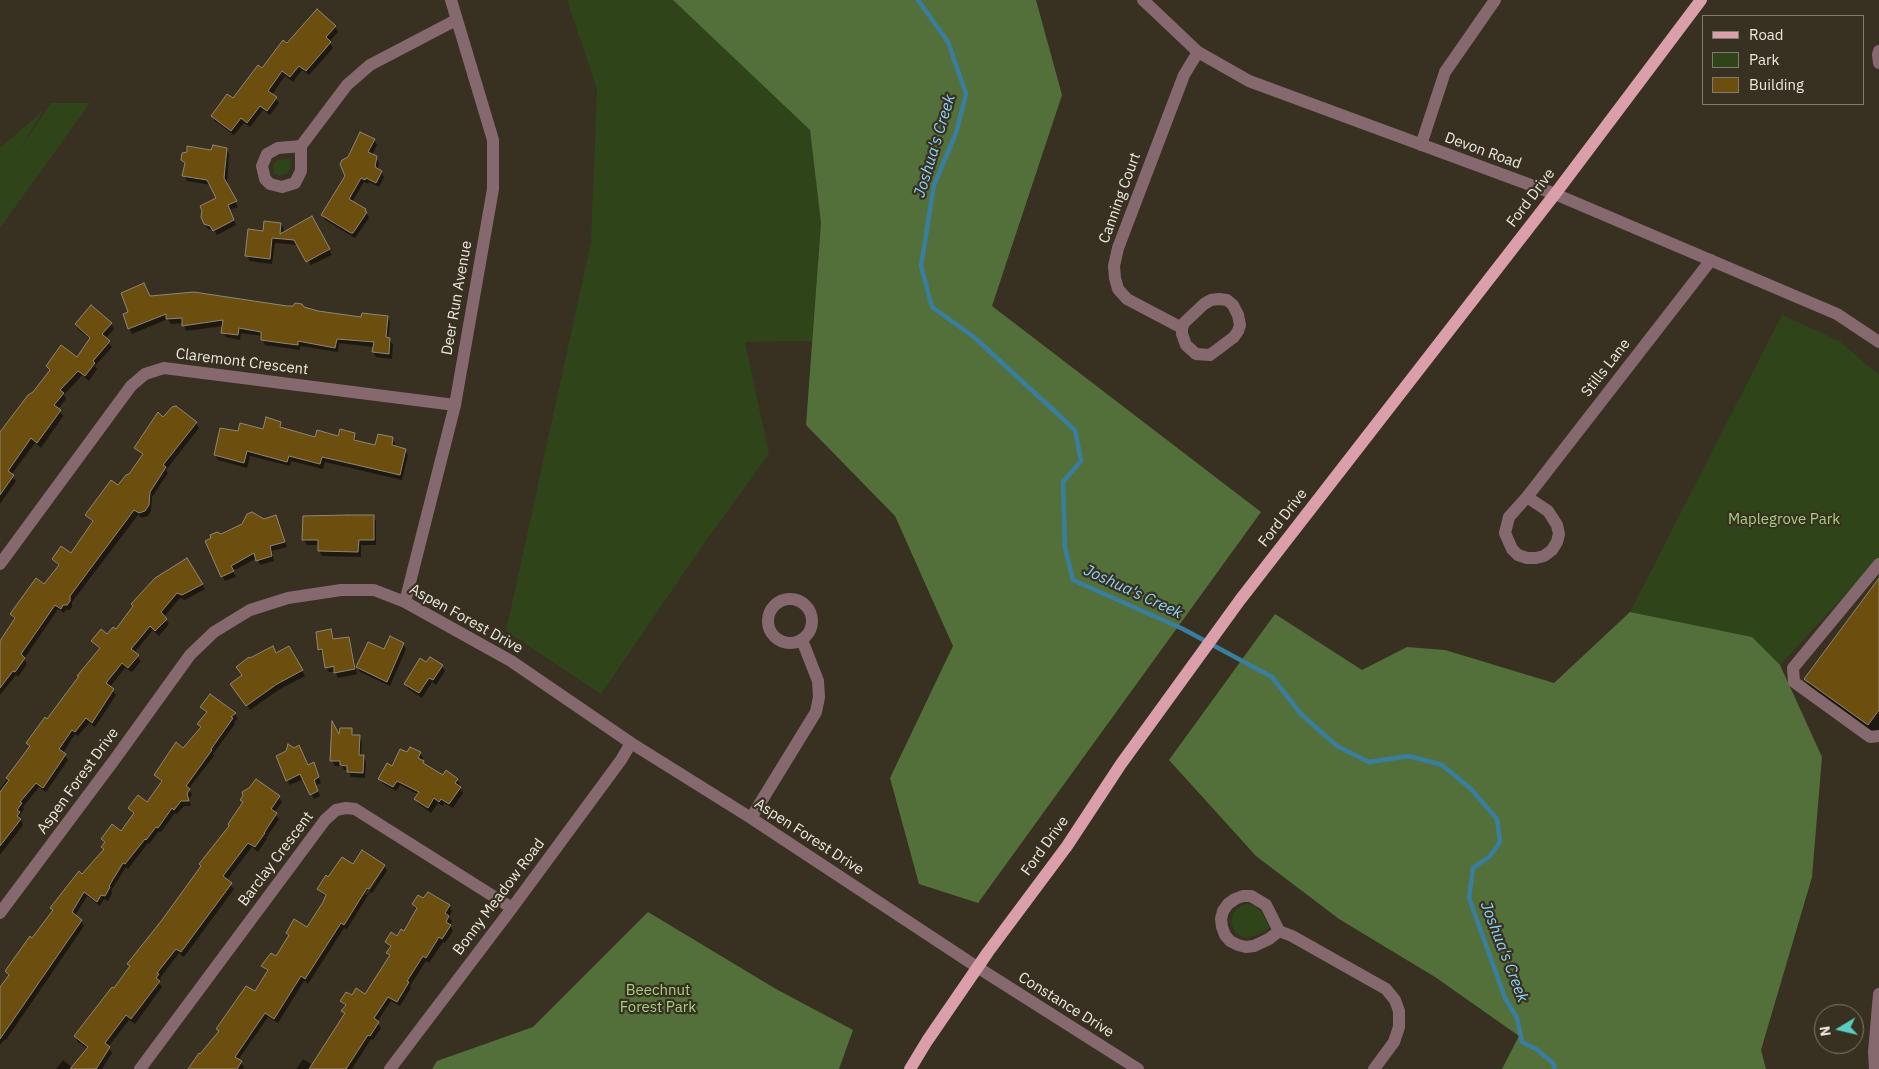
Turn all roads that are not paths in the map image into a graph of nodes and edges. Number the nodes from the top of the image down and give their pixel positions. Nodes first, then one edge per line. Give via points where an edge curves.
1 (450, 0) edge
2 (1143, 0) edge
3 (1701, 0) edge
4 (1490, 1) edge
5 (456, 20) junction
6 (1879, 51) edge
7 (1198, 52) junction
8 (1879, 63) edge
9 (1420, 145) junction
10 (301, 146) dead end
11 (1555, 194) junction
12 (1711, 260) junction
13 (1182, 328) junction
14 (1879, 342) edge
15 (455, 405) junction
16 (1527, 497) junction
17 (0, 564) edge
18 (1879, 564) edge
19 (405, 602) junction
20 (802, 640) dead end
21 (1879, 736) edge
22 (631, 743) junction
23 (751, 818) junction
24 (512, 908) junction
25 (0, 913) edge
26 (1279, 931) junction
27 (977, 968) junction
28 (1879, 994) edge
29 (140, 1069) edge
30 (390, 1069) edge
31 (910, 1069) edge
32 (1138, 1069) edge
33 (1374, 1069) edge
34 (1875, 1069) edge

1 - 5 street, Deer Run Avenue
2 - 7 street, Devon Road
3 - 11 main road, Ford Drive
4 - 9 street via 1445,72
5 - 10 street via 370,65 347,85
5 - 15 street, Deer Run Avenue via 493,140 494,160 493,188
6 - 8 street
7 - 9 street, Devon Road via 1248,81
7 - 13 street, Canning Court via 1184,75 1114,266 1118,289 1127,299
9 - 11 street, Devon Road
11 - 12 street, Devon Road
11 - 27 main road, Ford Drive via 1240,600
12 - 14 street, Devon Road via 1837,314
12 - 16 street, Stills Lane
13 - 13 street via 1190,350 1203,356 1215,352 1234,337 1240,325 1233,305 1219,299 1204,304
15 - 17 street, Claremont Crescent via 164,368 146,374 131,386
15 - 19 street, Deer Run Avenue
16 - 16 street, Stills Lane via 1509,517 1505,533 1518,555 1536,558 1552,550 1559,534 1548,511
18 - 21 street via 1793,668 1794,682 1870,737
19 - 22 street, Aspen Forest Drive via 511,661
19 - 25 street, Aspen Forest Drive via 374,590 314,593 250,610 214,632 190,655
20 - 23 street via 818,681 816,712
22 - 23 street, Aspen Forest Drive
22 - 24 street, Bonny Meadow Road
23 - 27 street, Aspen Forest Drive
24 - 29 street, Barclay Crescent via 355,809 336,810 325,820
24 - 30 street, Bonny Meadow Road
26 - 26 street via 1254,946 1238,945 1225,935 1221,919 1223,911 1235,899 1252,896 1266,904
26 - 33 street via 1386,990 1395,1000 1399,1027 1394,1042
27 - 31 main road, Ford Drive
27 - 32 street, Constance Drive
28 - 34 street

